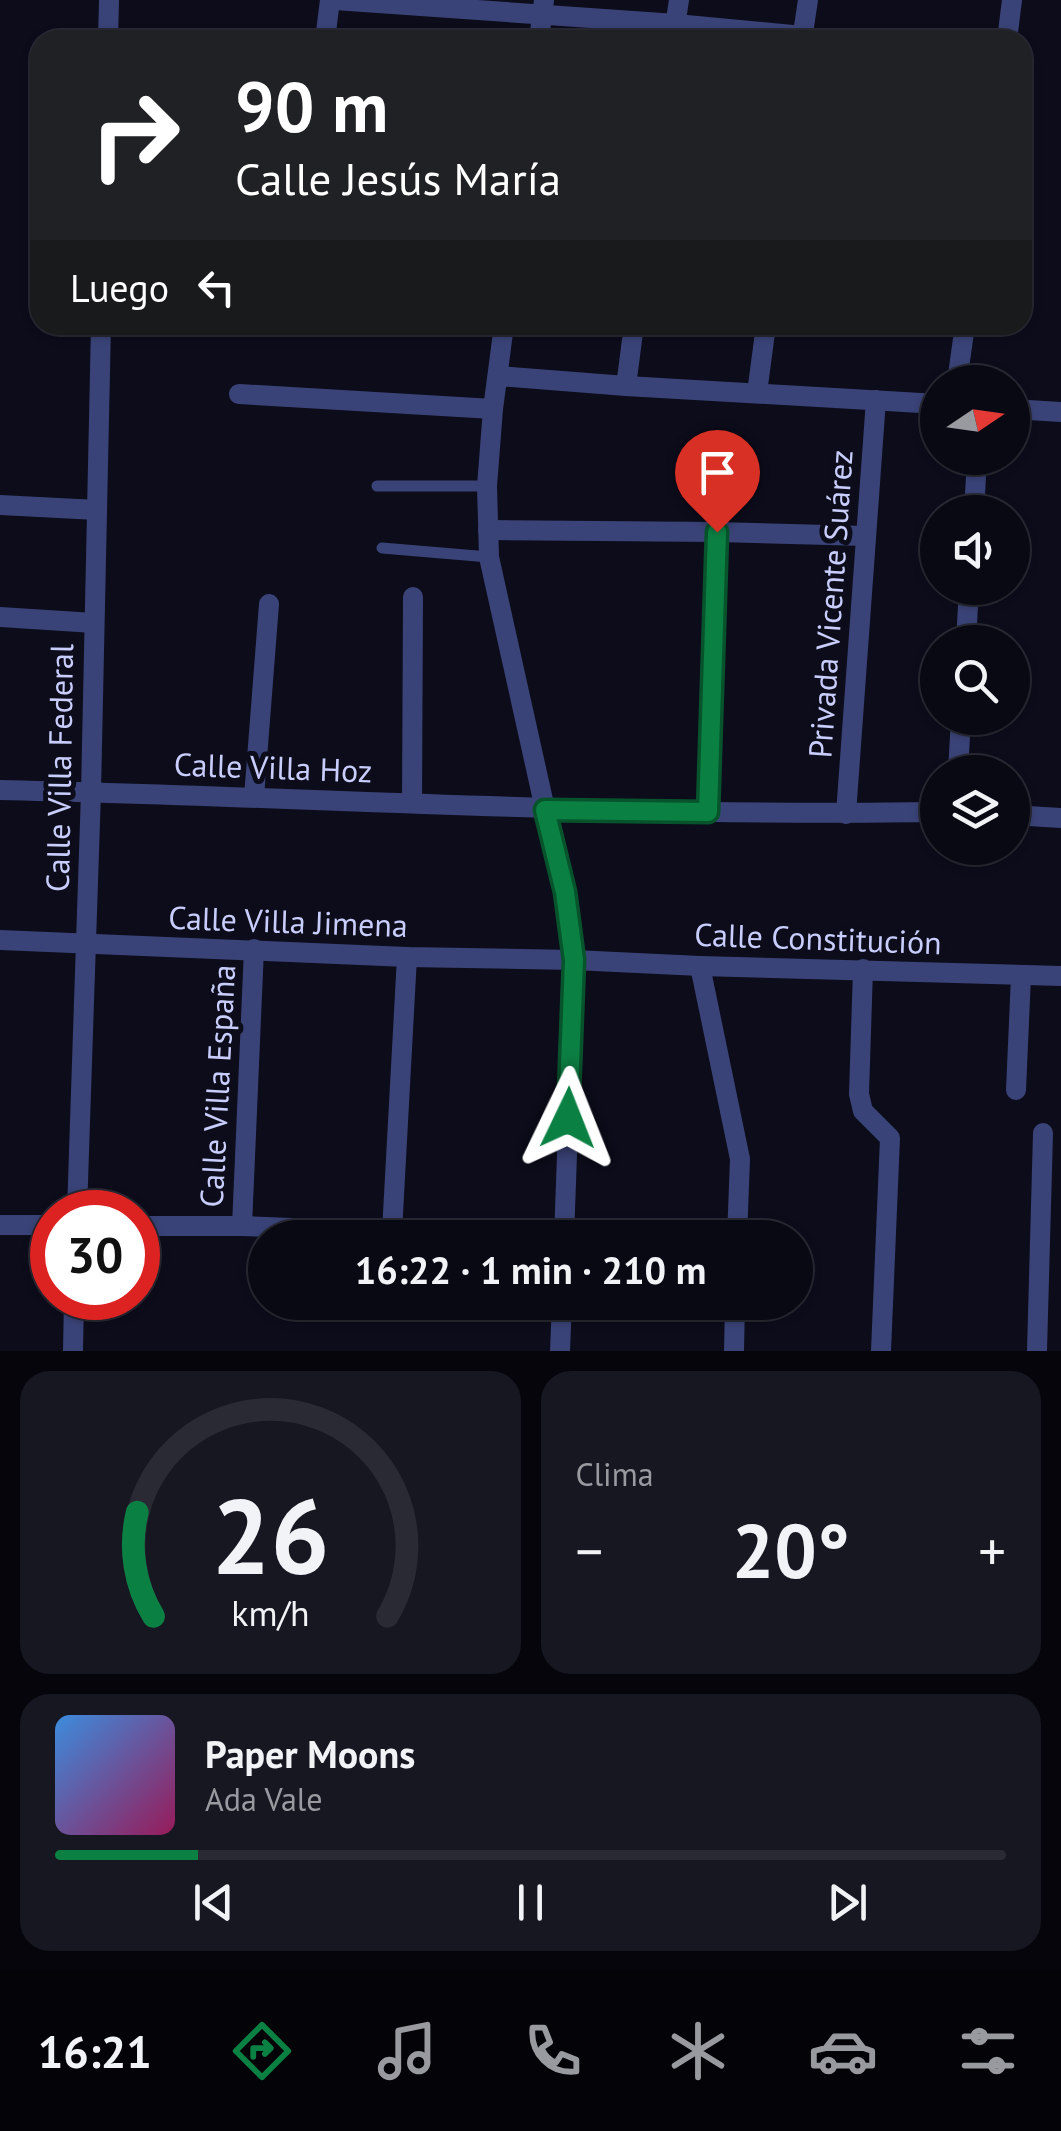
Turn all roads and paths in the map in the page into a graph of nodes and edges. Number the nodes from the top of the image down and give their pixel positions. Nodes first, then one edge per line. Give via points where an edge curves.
1 (109, 0) edge
2 (333, 0) edge
3 (679, 0) edge
4 (808, 0) edge
5 (1012, 0) edge
6 (543, 7) edge
7 (108, 30) edge
8 (327, 30) edge
9 (664, 30) edge
10 (675, 30) edge
11 (804, 30) edge
12 (1008, 30) edge
13 (102, 335) edge
14 (503, 335) edge
15 (633, 335) edge
16 (765, 335) edge
17 (964, 335) edge
18 (959, 365) edge
19 (498, 376) junction
20 (626, 386) junction
21 (758, 393) junction
22 (239, 394) dead end
23 (876, 400) junction
24 (920, 403) edge
25 (493, 409) junction
26 (1030, 409) edge
27 (1061, 412) edge
28 (378, 486) dead end
29 (487, 486) junction
30 (0, 505) edge
31 (97, 510) junction
32 (488, 530) junction
33 (717, 532) junction
34 (866, 536) junction
35 (382, 548) dead end
36 (489, 557) junction
37 (413, 597) dead end
38 (269, 604) dead end
39 (0, 617) edge
40 (94, 622) junction
41 (0, 790) edge
42 (90, 792) junction
43 (254, 797) junction
44 (412, 803) junction
45 (545, 810) junction
46 (708, 812) junction
47 (920, 812) edge
48 (846, 814) junction
49 (1030, 816) edge
50 (1061, 818) edge
51 (0, 940) edge
52 (86, 944) junction
53 (254, 949) junction
54 (408, 957) junction
55 (574, 960) junction
56 (700, 966) junction
57 (863, 969) junction
58 (1021, 976) junction
59 (1061, 976) edge
60 (1016, 1090) dead end
61 (1044, 1133) dead end
62 (77, 1190) edge
63 (393, 1220) edge
64 (565, 1220) edge
65 (738, 1220) edge
66 (0, 1225) edge
67 (30, 1225) edge
68 (160, 1226) edge
69 (242, 1226) junction
70 (248, 1226) edge
71 (74, 1320) edge
72 (561, 1320) edge
73 (735, 1320) edge
74 (73, 1351) edge
75 (560, 1351) edge
76 (734, 1351) edge
77 (881, 1351) edge
78 (1038, 1351) edge

1 - 7 street
2 - 6 street
2 - 8 street
3 - 10 street
4 - 11 street
5 - 12 street
6 - 9 street
13 - 31 street, Calle Villa Federal
14 - 19 street
15 - 20 street
16 - 21 street
17 - 18 street
19 - 20 street
19 - 25 street
20 - 21 street
21 - 23 street
22 - 25 street
23 - 24 street
23 - 34 street, Privada Vicente Suárez
25 - 29 street
26 - 27 street
28 - 29 lane
29 - 32 street
30 - 31 street
31 - 40 street, Calle Villa Federal
32 - 33 street
32 - 36 street
33 - 34 street
33 - 46 street
34 - 48 street, Privada Vicente Suárez
35 - 36 lane
36 - 45 street
37 - 44 street
38 - 43 street
39 - 40 street
40 - 42 street, Calle Villa Federal
41 - 42 street, Calle Villa Hoz
42 - 43 street, Calle Villa Hoz
42 - 52 street, Calle Villa Federal
43 - 44 street, Calle Villa Hoz
44 - 45 street, Calle Villa Hoz
45 - 46 street, Calle Villa Hoz
45 - 55 street
46 - 48 street, Calle Villa Hoz
47 - 48 street, Calle Villa Hoz
49 - 50 street
51 - 52 street, Calle Villa Jimena
52 - 53 street, Calle Villa Jimena
52 - 62 street, Calle Villa Federal
53 - 54 street, Calle Villa Jimena
53 - 69 street, Calle Villa España
54 - 55 street, Calle Villa Jimena
54 - 63 street
55 - 56 street, Calle Constitución
55 - 64 street
56 - 57 street, Calle Constitución
56 - 65 street via 740,1159
57 - 58 street, Calle Constitución
57 - 77 street via 858,1094 863,1111 890,1138
58 - 59 street, Calle Constitución
58 - 60 street
61 - 78 street
66 - 67 street
68 - 69 street
69 - 70 street
71 - 74 street
72 - 75 street
73 - 76 street

